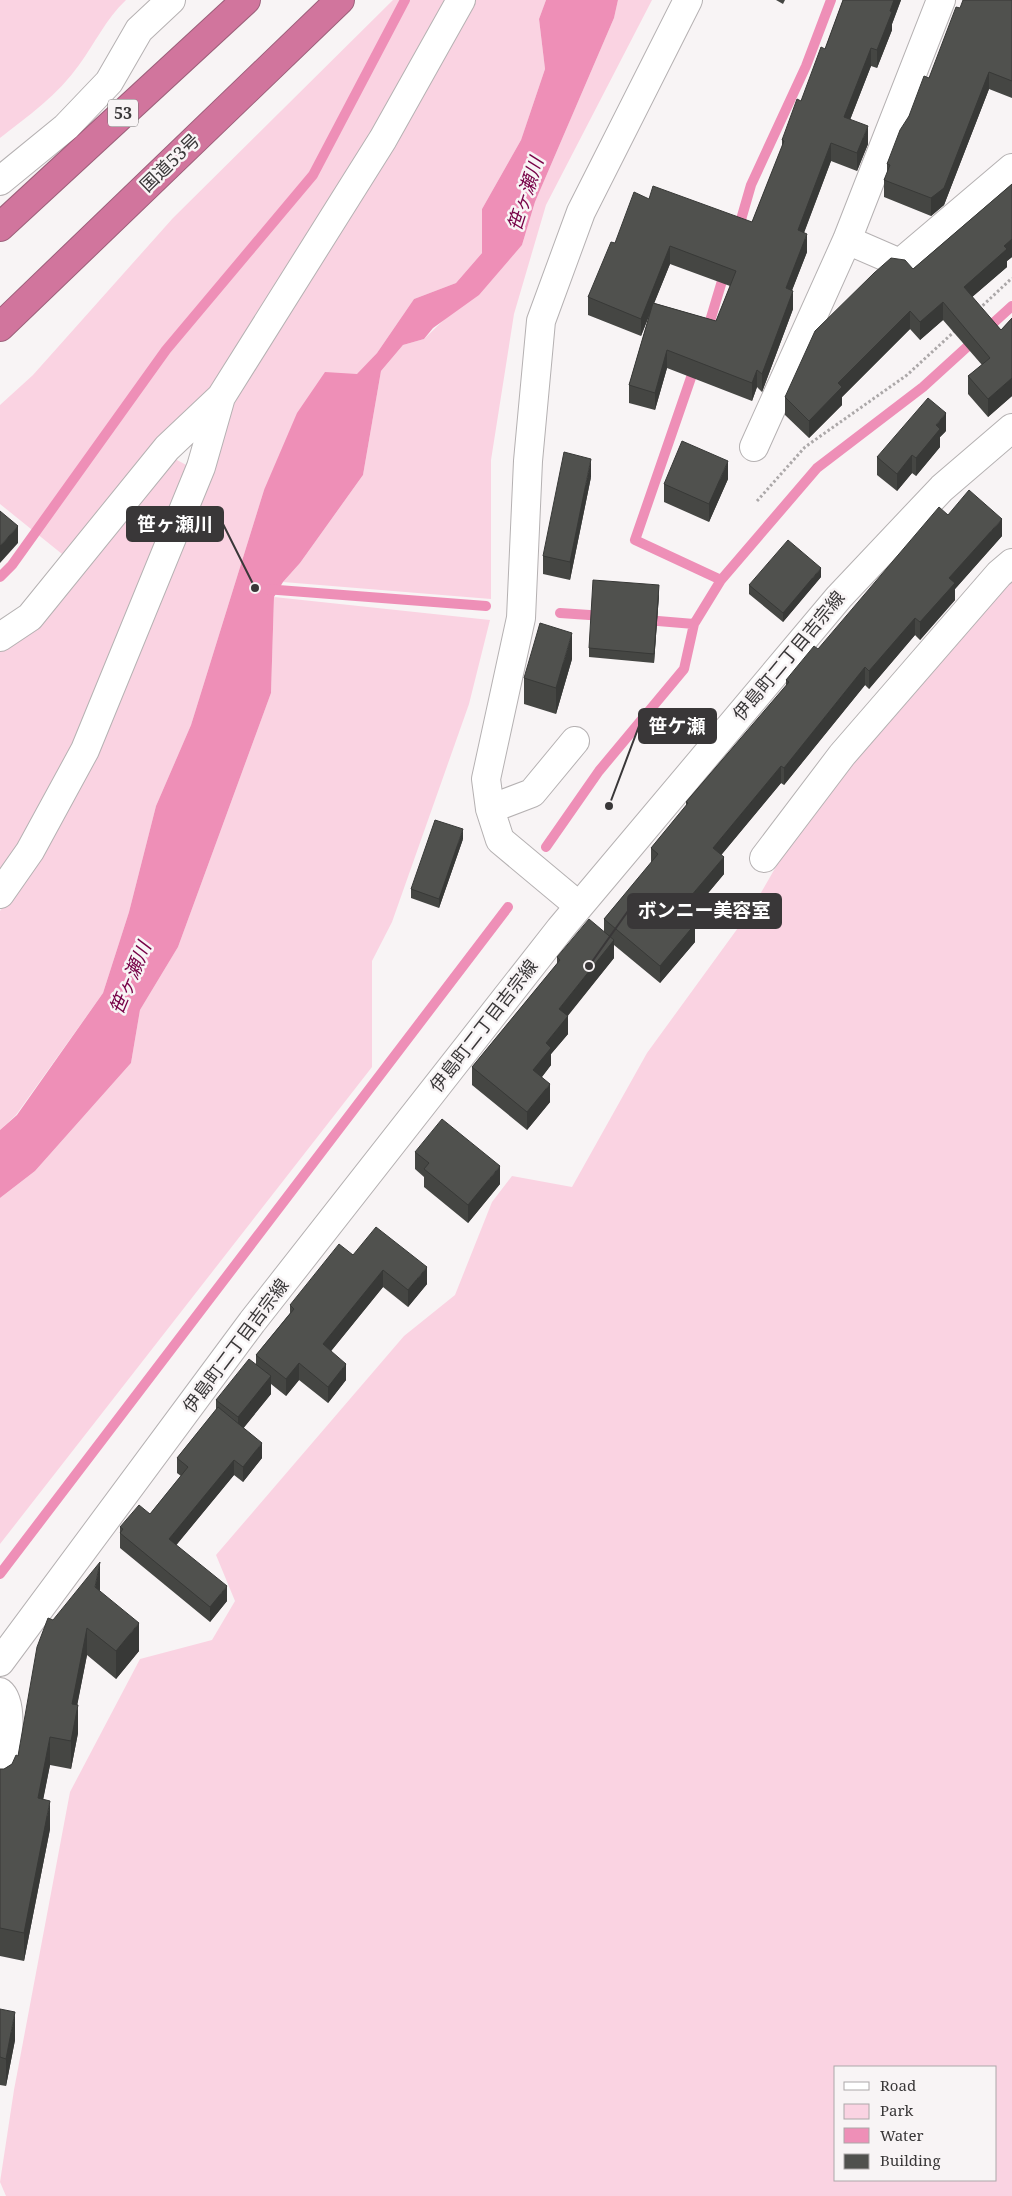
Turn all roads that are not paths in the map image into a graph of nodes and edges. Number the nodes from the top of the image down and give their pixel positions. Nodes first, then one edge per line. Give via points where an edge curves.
1 (171, 0) edge
2 (246, 0) edge
3 (340, 0) edge
4 (461, 0) edge
5 (688, 0) edge
6 (941, 0) edge
7 (1012, 168) edge
8 (0, 181) edge
9 (0, 227) edge
10 (847, 240) junction
11 (0, 327) edge
12 (221, 397) junction
13 (1012, 428) edge
14 (754, 447) dead end
15 (1012, 563) edge
16 (0, 637) edge
17 (575, 741) dead end
18 (490, 809) junction
19 (764, 858) dead end
20 (0, 894) edge
21 (579, 906) junction
22 (0, 1662) edge
23 (0, 1692) edge
24 (0, 1782) edge

1 - 8 street via 139,30 109,82 66,127
2 - 9 highway, 53
3 - 11 highway, 国道53号
4 - 12 street via 383,139
5 - 18 street via 581,212 541,321 528,461 521,618 486,779
6 - 10 street
7 - 10 street via 900,263
10 - 14 street
12 - 16 street via 167,448 30,618
12 - 20 street via 201,467 84,750 30,850
13 - 21 street, 伊島町二丁目吉宗線 via 942,488 839,597
15 - 19 street via 842,755
17 - 18 street via 532,792
18 - 21 street via 500,840
21 - 22 street, 伊島町二丁目吉宗線 via 252,1322
23 - 24 street via 4,1695 8,1713

